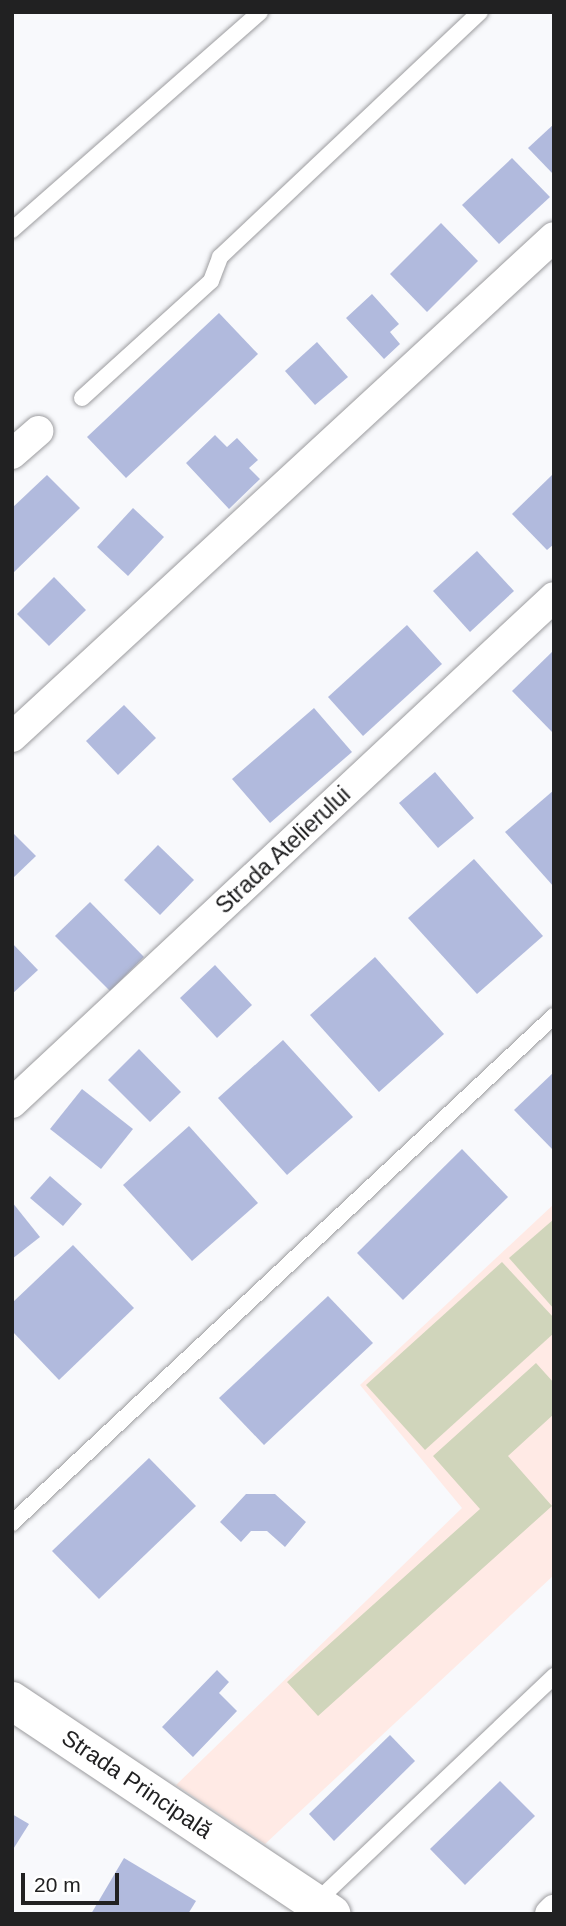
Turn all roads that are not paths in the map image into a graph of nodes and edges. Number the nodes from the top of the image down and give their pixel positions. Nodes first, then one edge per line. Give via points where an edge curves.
1 (260, 12) edge
2 (480, 12) edge
3 (12, 230) edge
4 (554, 237) edge
5 (82, 398) dead end
6 (38, 431) dead end
7 (12, 454) edge
8 (554, 597) edge
9 (12, 737) edge
10 (554, 1016) edge
11 (12, 1102) edge
12 (12, 1523) edge
13 (554, 1676) edge
14 (12, 1701) edge
15 (323, 1908) edge

1 - 3 lane
2 - 5 lane via 220,257 211,281
4 - 9 street
6 - 7 street
8 - 11 street, Strada Atelierului
10 - 12 lane
13 - 15 lane
14 - 15 street, Strada Principală

